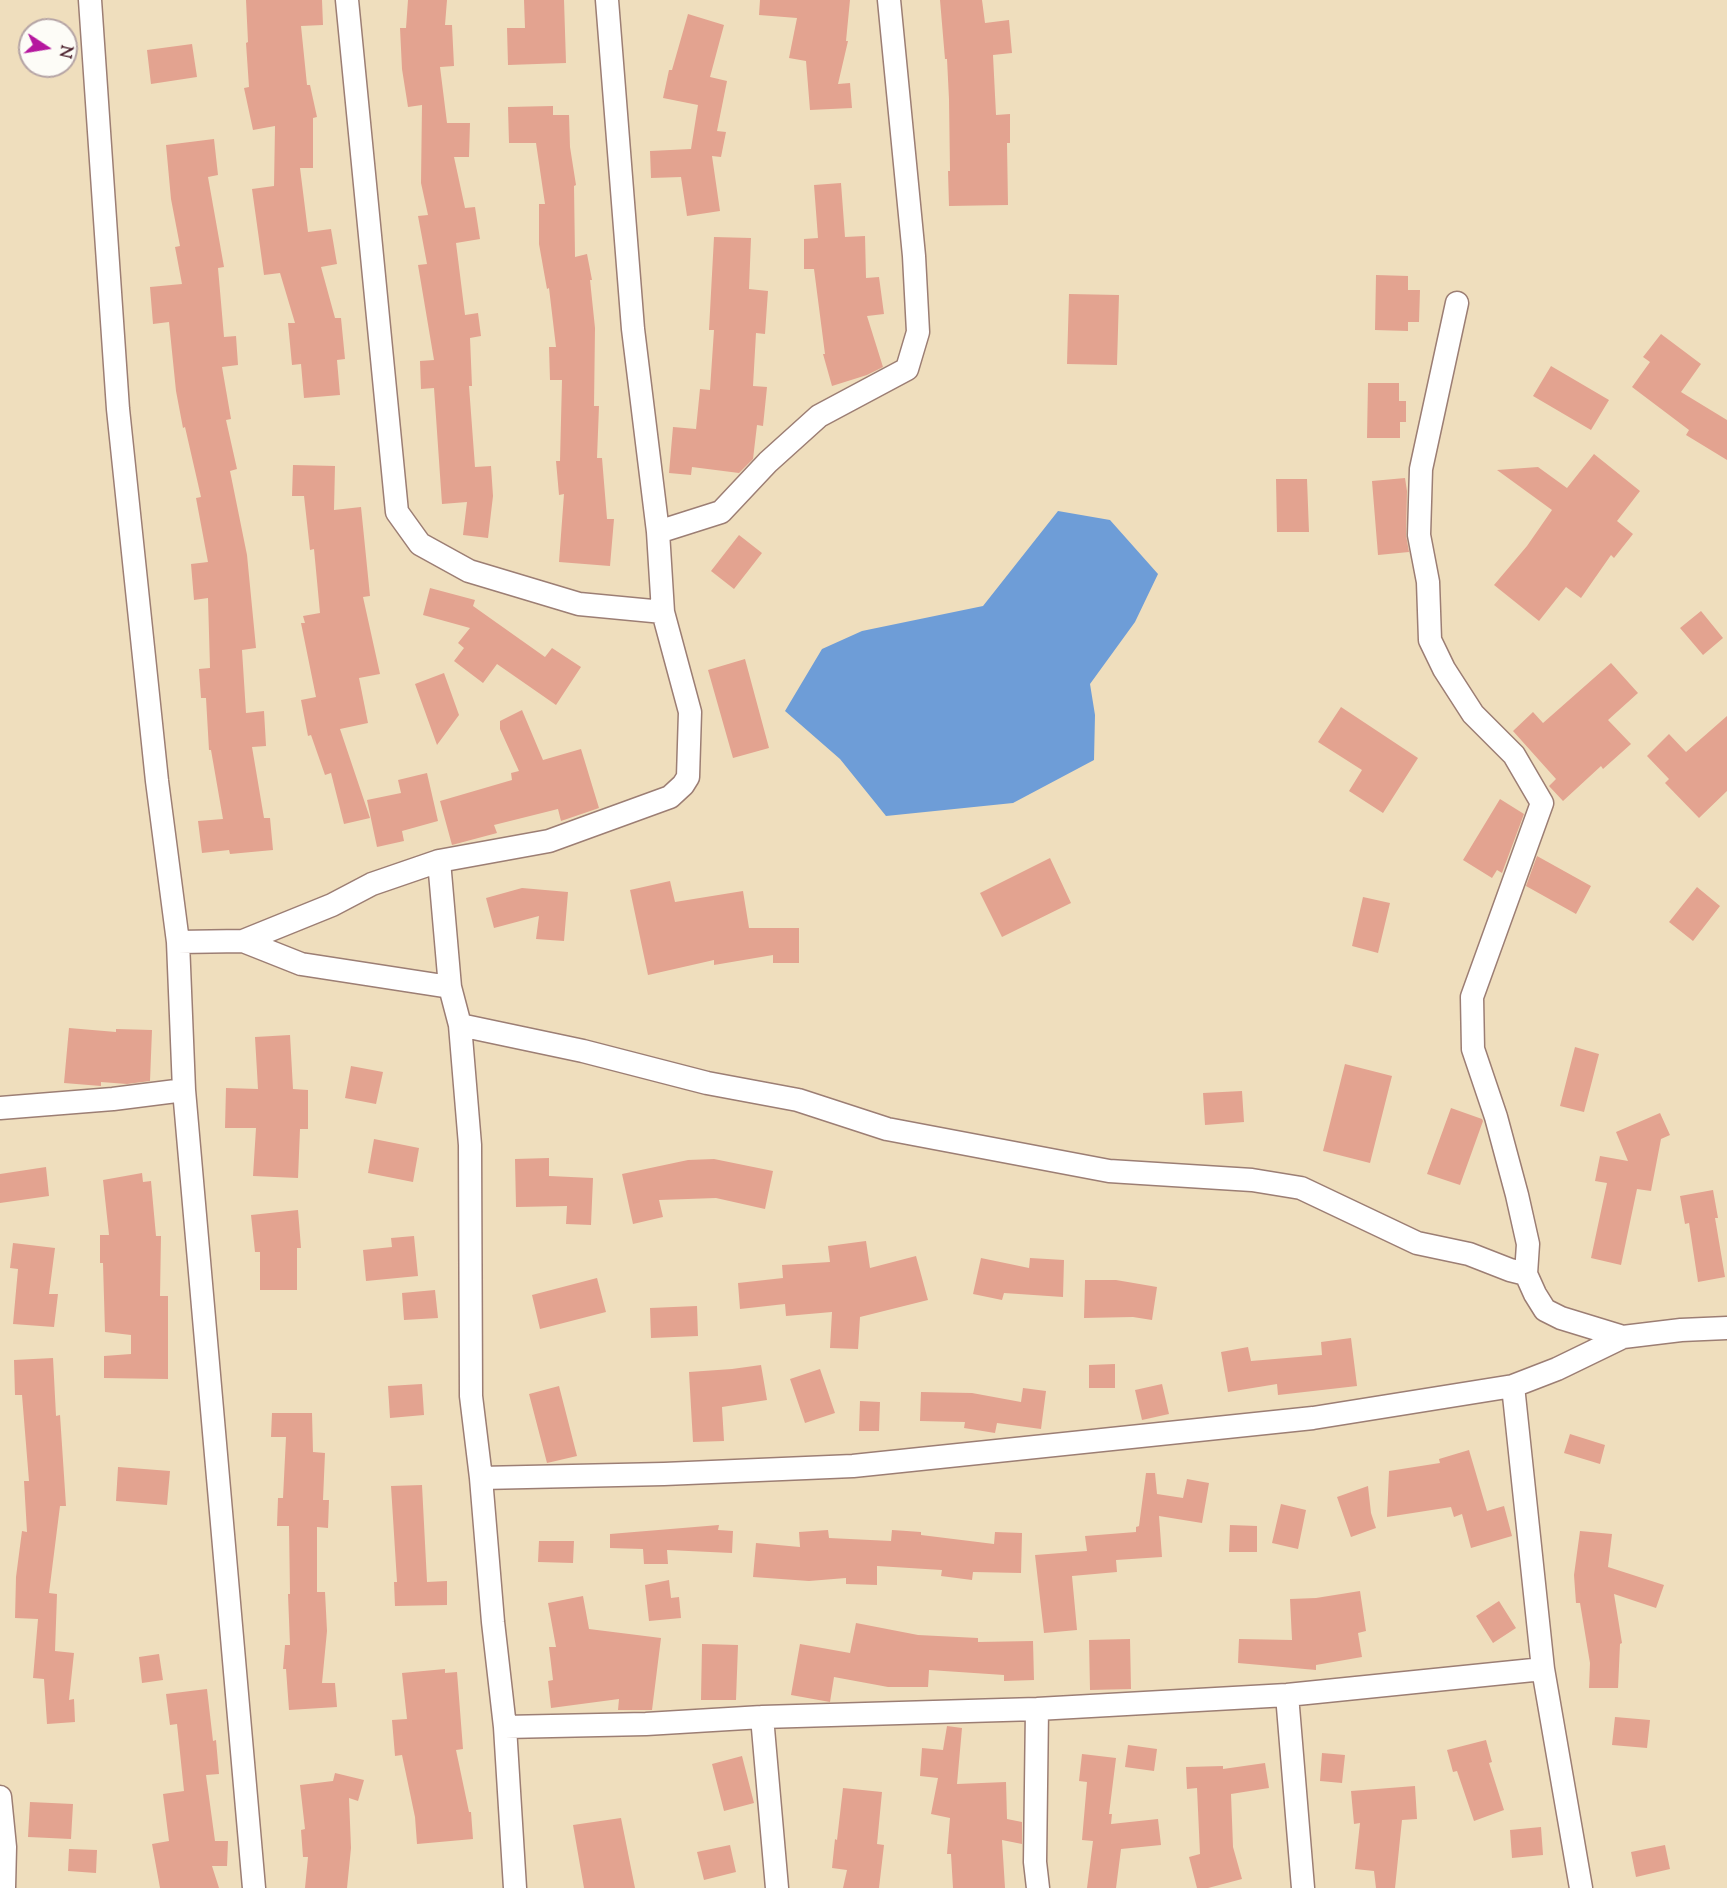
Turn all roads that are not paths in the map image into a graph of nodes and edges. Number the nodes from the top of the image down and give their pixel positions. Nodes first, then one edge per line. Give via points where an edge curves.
1 (90, 0) edge
2 (347, 0) edge
3 (607, 0) edge
4 (889, 0) edge
5 (1457, 303) dead end
6 (658, 532) junction
7 (663, 612) junction
8 (439, 861) junction
9 (243, 941) junction
10 (178, 942) junction
11 (450, 987) junction
12 (460, 1025) junction
13 (184, 1090) junction
14 (0, 1108) edge
15 (1526, 1274) junction
16 (1727, 1328) edge
17 (1623, 1338) junction
18 (1513, 1386) junction
19 (481, 1478) junction
20 (1543, 1669) junction
21 (1287, 1695) junction
22 (1037, 1709) junction
23 (762, 1716) junction
24 (505, 1727) junction
25 (0, 1797) edge
26 (4, 1888) edge
27 (254, 1888) edge
28 (515, 1888) edge
29 (777, 1888) edge
30 (1038, 1888) edge
31 (1303, 1888) edge
32 (1581, 1888) edge

1 - 10 street via 118,409
2 - 7 street via 397,512 420,544 469,571 579,604
3 - 6 street via 633,329
4 - 6 street via 918,332 907,369 819,416 768,462 721,513
5 - 15 street via 1421,468 1419,535 1428,582 1430,640 1473,714 1514,755 1542,803 1472,997 1473,1049 1517,1195 1528,1244
6 - 7 street
7 - 8 street via 690,712 688,777 683,785 670,797 549,842
8 - 9 street via 372,884 332,905
8 - 11 street
9 - 10 street
9 - 11 street via 301,964
10 - 13 street
11 - 12 street
12 - 15 street via 707,1083 798,1100 887,1129 1108,1171 1252,1180 1300,1188 1418,1243 1469,1254
12 - 19 street via 470,1145 471,1396
13 - 14 street
13 - 27 street
15 - 17 street via 1545,1310
16 - 17 street
17 - 18 street
18 - 19 street via 1313,1418 853,1466
18 - 20 street
19 - 24 street
20 - 21 street
20 - 32 street
21 - 22 street
21 - 31 street
22 - 23 street
22 - 30 street
23 - 24 street via 646,1724
23 - 29 street
24 - 28 street
25 - 26 street

